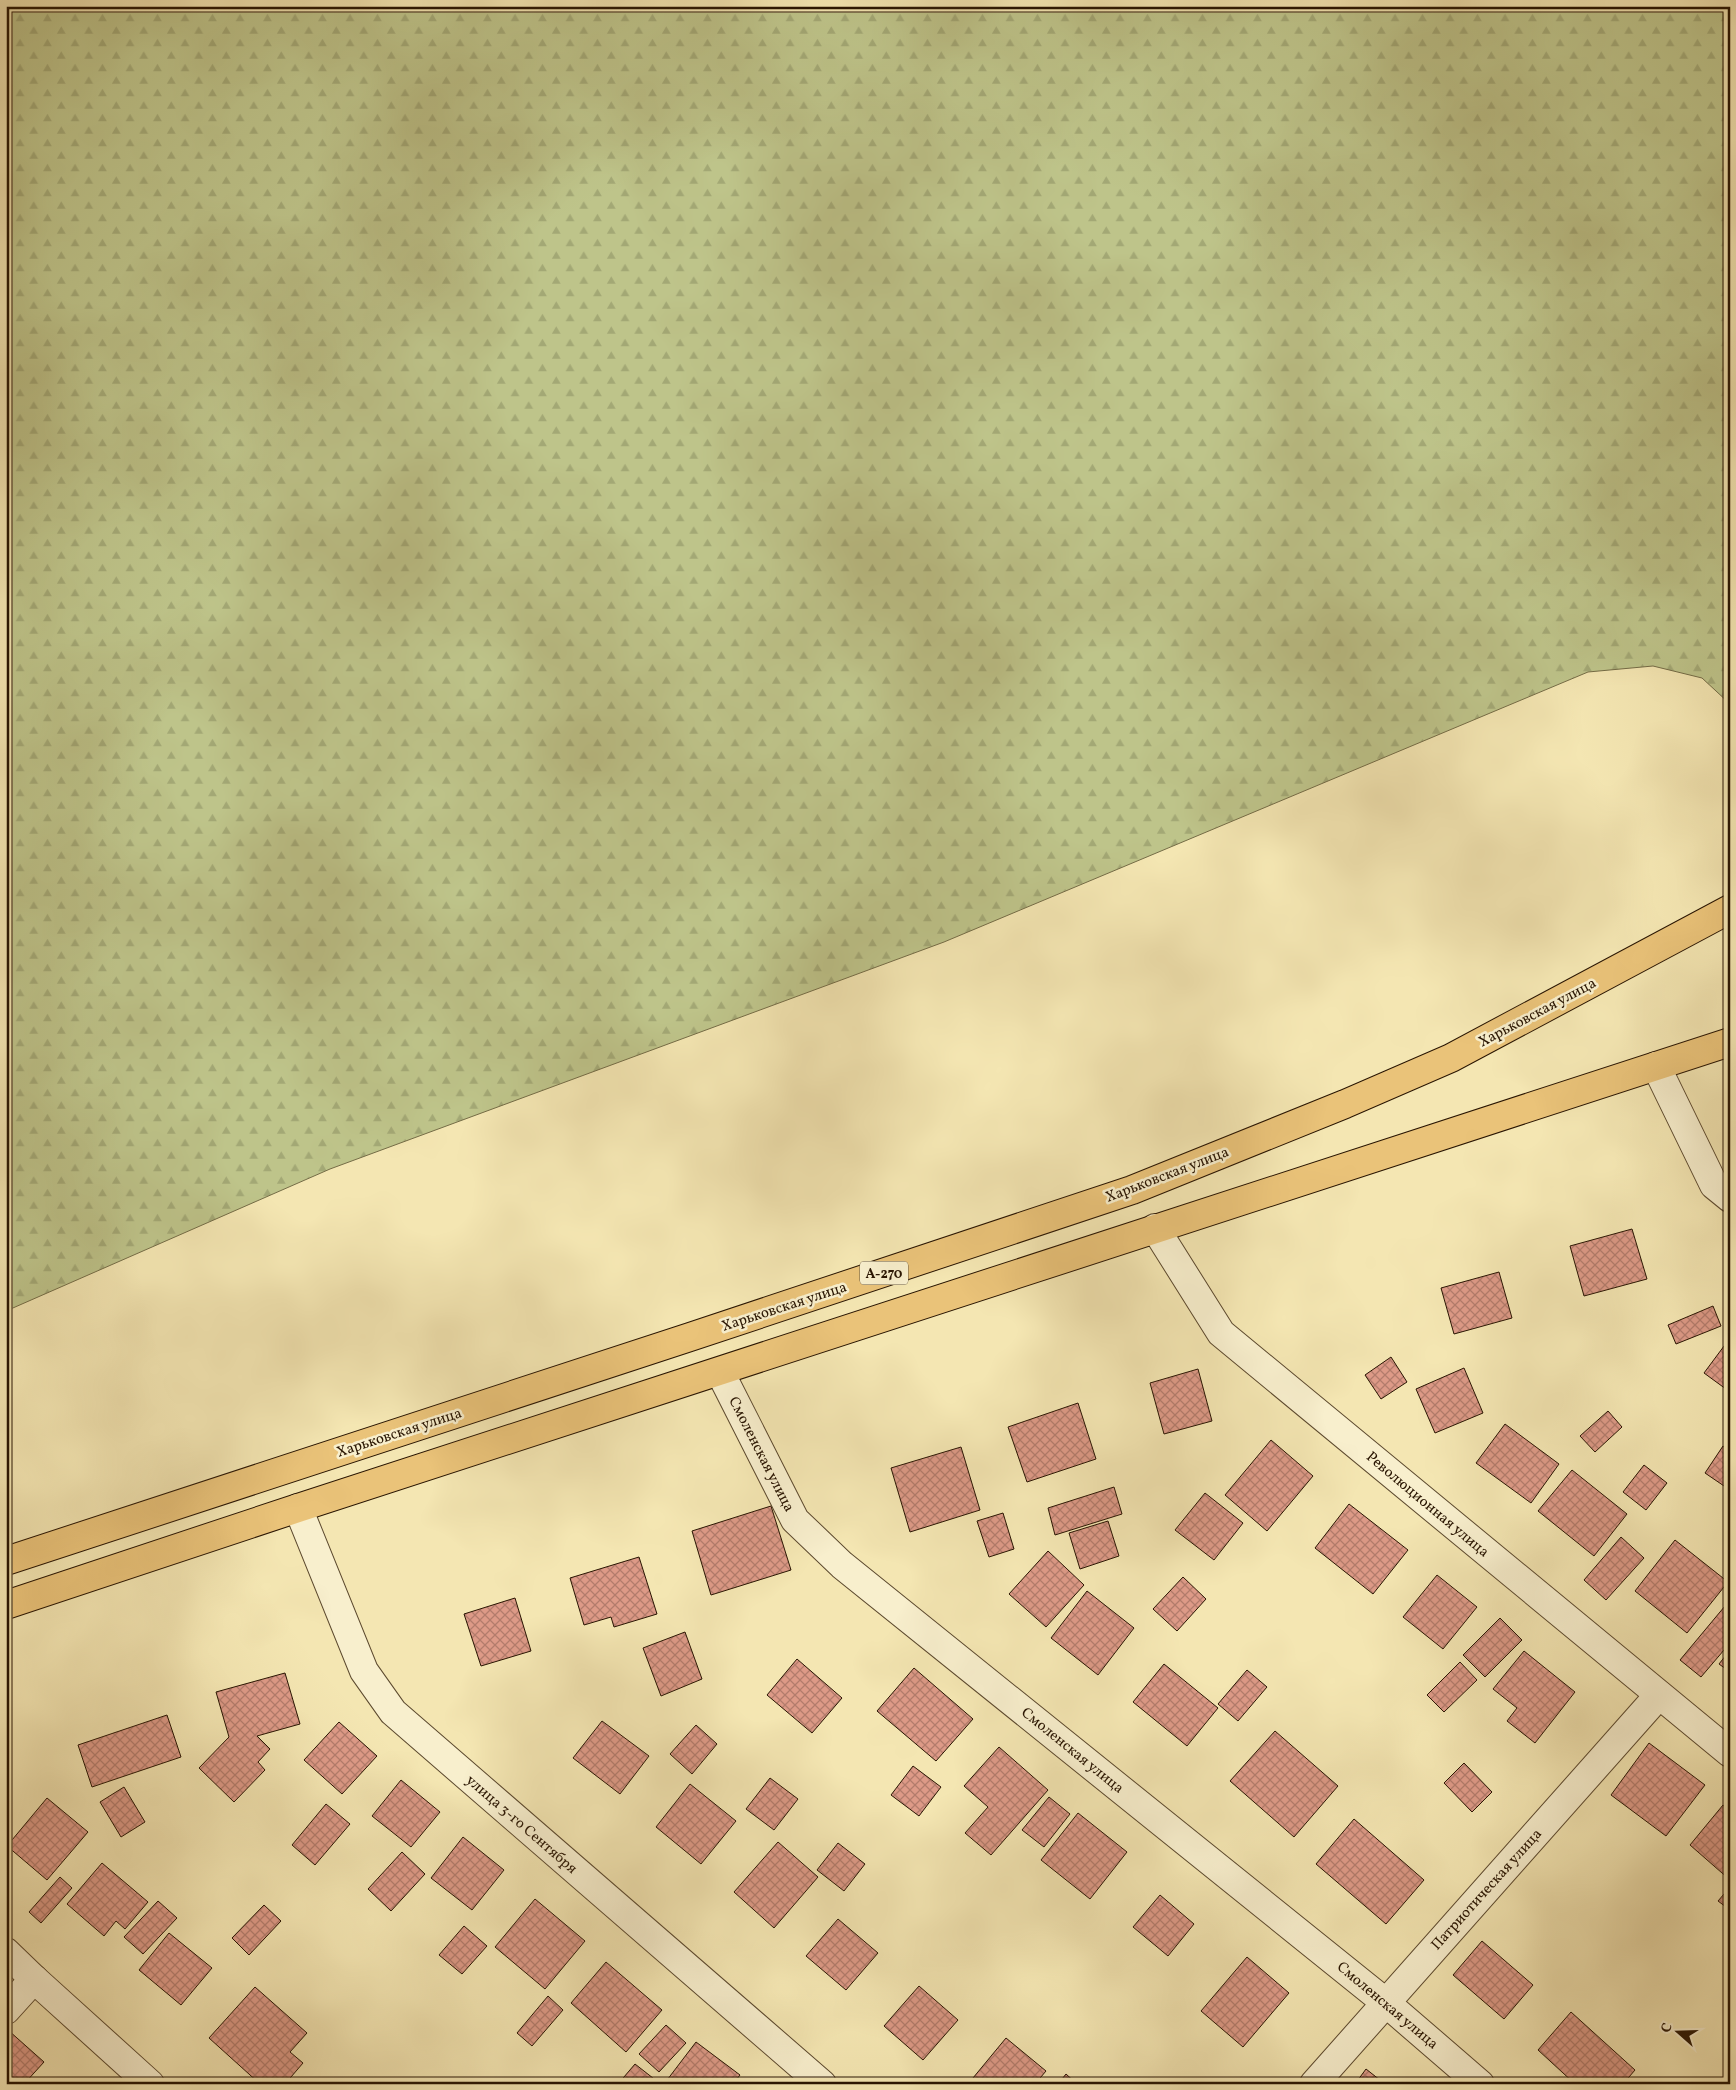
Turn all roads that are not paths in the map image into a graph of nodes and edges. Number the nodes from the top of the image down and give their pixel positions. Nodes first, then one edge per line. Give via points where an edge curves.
1 (1730, 908) edge
2 (1730, 1042) edge
3 (1656, 1066) junction
4 (1730, 1198) edge
5 (1155, 1228) junction
6 (720, 1372) junction
7 (298, 1508) junction
8 (6, 1561) edge
9 (6, 1605) edge
10 (1659, 1695) junction
11 (1730, 1753) edge
12 (6, 1952) edge
13 (34, 1979) junction
14 (1386, 2002) junction
15 (6, 2010) edge
16 (150, 2084) edge
17 (822, 2084) edge
18 (1314, 2084) edge
19 (1480, 2084) edge

1 - 8 highway, Харьковская улица / А-270 via 1451,1058 1132,1190
2 - 3 highway
3 - 4 street via 1714,1185
3 - 5 highway
5 - 6 highway
5 - 10 street, Революционная улица via 1221,1334
6 - 7 highway
6 - 14 street, Смоленская улица via 795,1520 842,1565
7 - 9 highway
7 - 17 street, улица 3-го Сентября via 364,1671 393,1712
10 - 11 street, Революционная улица
10 - 14 street, Патриотическая улица
12 - 13 street
13 - 15 street
13 - 16 street
14 - 18 street, Патриотическая улица
14 - 19 street, Смоленская улица

